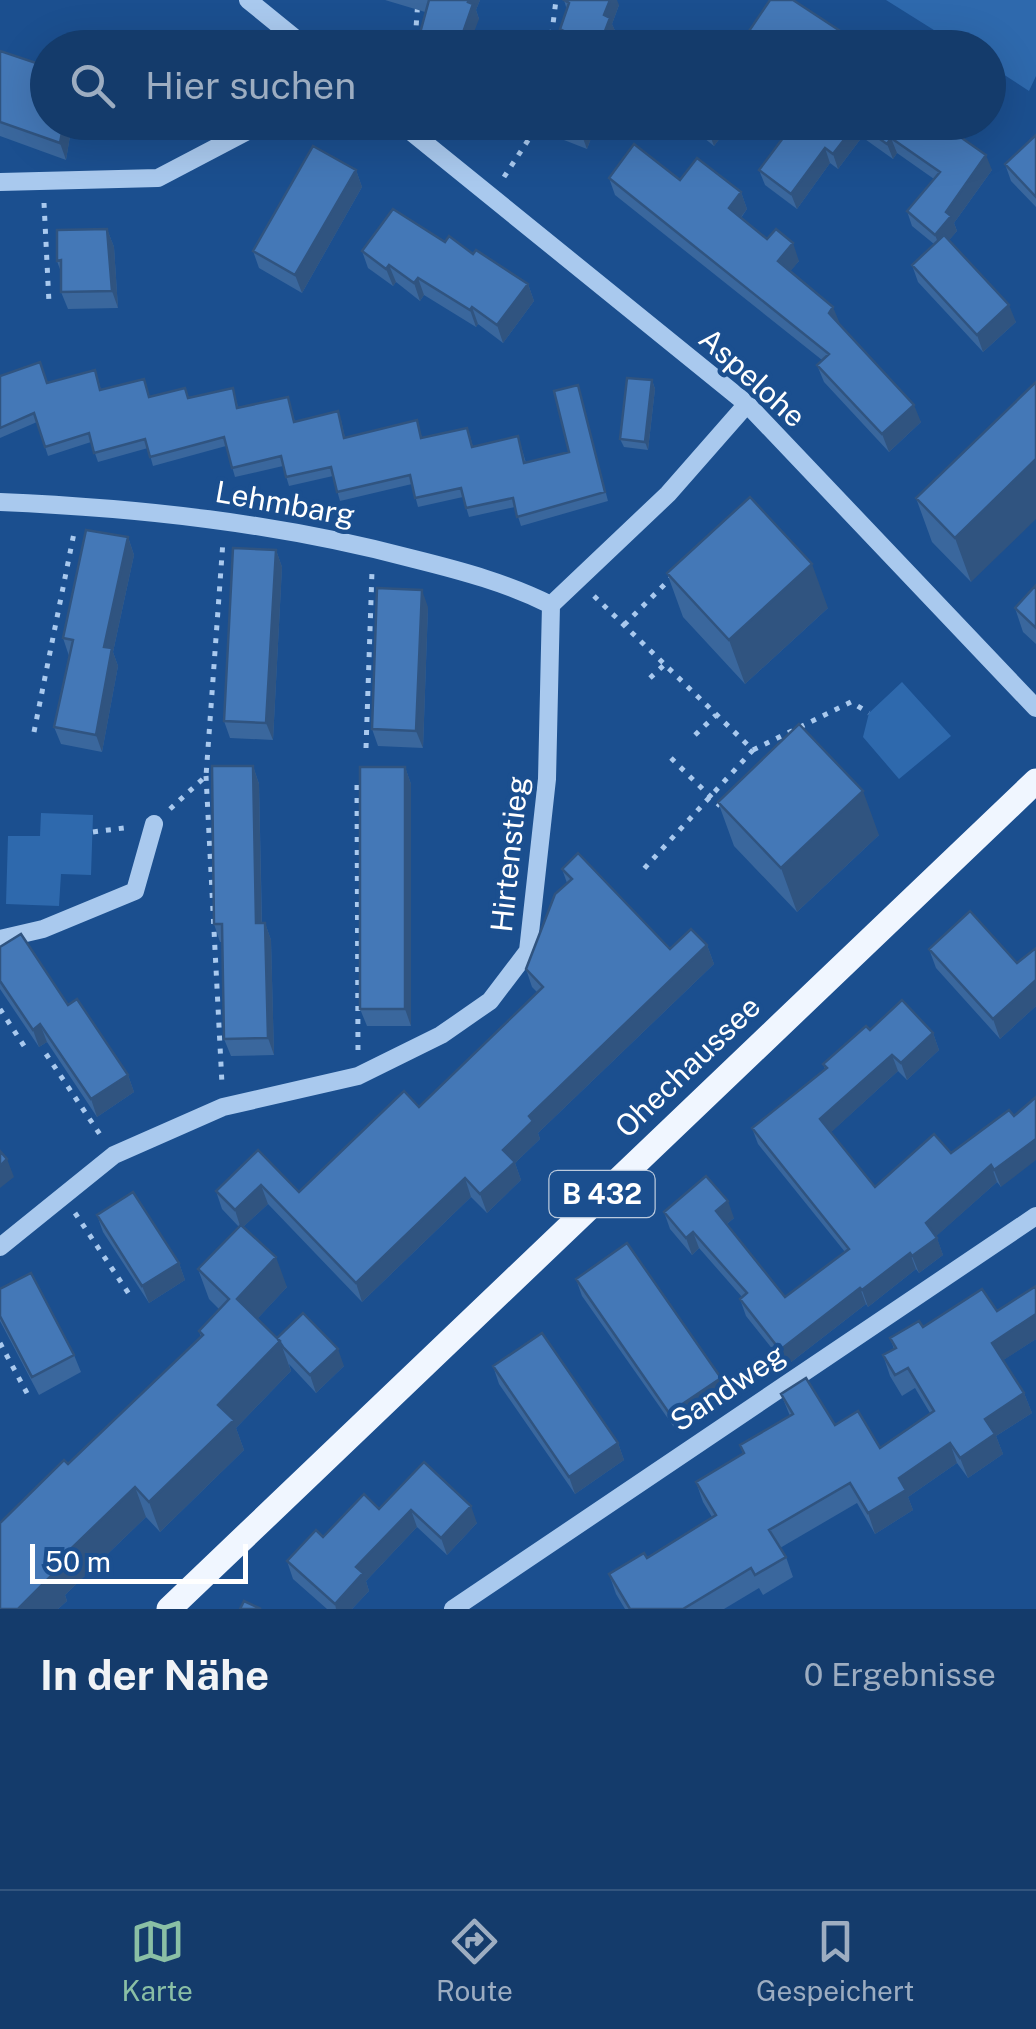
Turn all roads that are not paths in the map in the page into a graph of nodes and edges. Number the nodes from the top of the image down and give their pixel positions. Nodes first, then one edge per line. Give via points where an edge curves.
1 (248, 0) edge
2 (285, 30) edge
3 (231, 140) edge
4 (421, 140) edge
5 (0, 182) edge
6 (747, 404) junction
7 (0, 502) edge
8 (551, 605) junction
9 (1036, 708) edge
10 (1036, 781) edge
11 (154, 824) road end
12 (0, 939) edge
13 (1036, 1216) edge
14 (0, 1248) edge
15 (169, 1609) edge
16 (452, 1609) edge

1 - 2 street
3 - 5 street via 158,178
4 - 6 street, Aspelohe
6 - 8 street via 668,494
6 - 9 street, Aspelohe
7 - 8 street, Lehmbarg via 224,518 373,548 508,584
8 - 14 street, Hirtenstieg via 547,779 528,951 490,1001 358,1076 223,1107 114,1155
10 - 15 main road, Ohechaussee / B 432
11 - 12 street via 135,892
13 - 16 street, Sandweg

